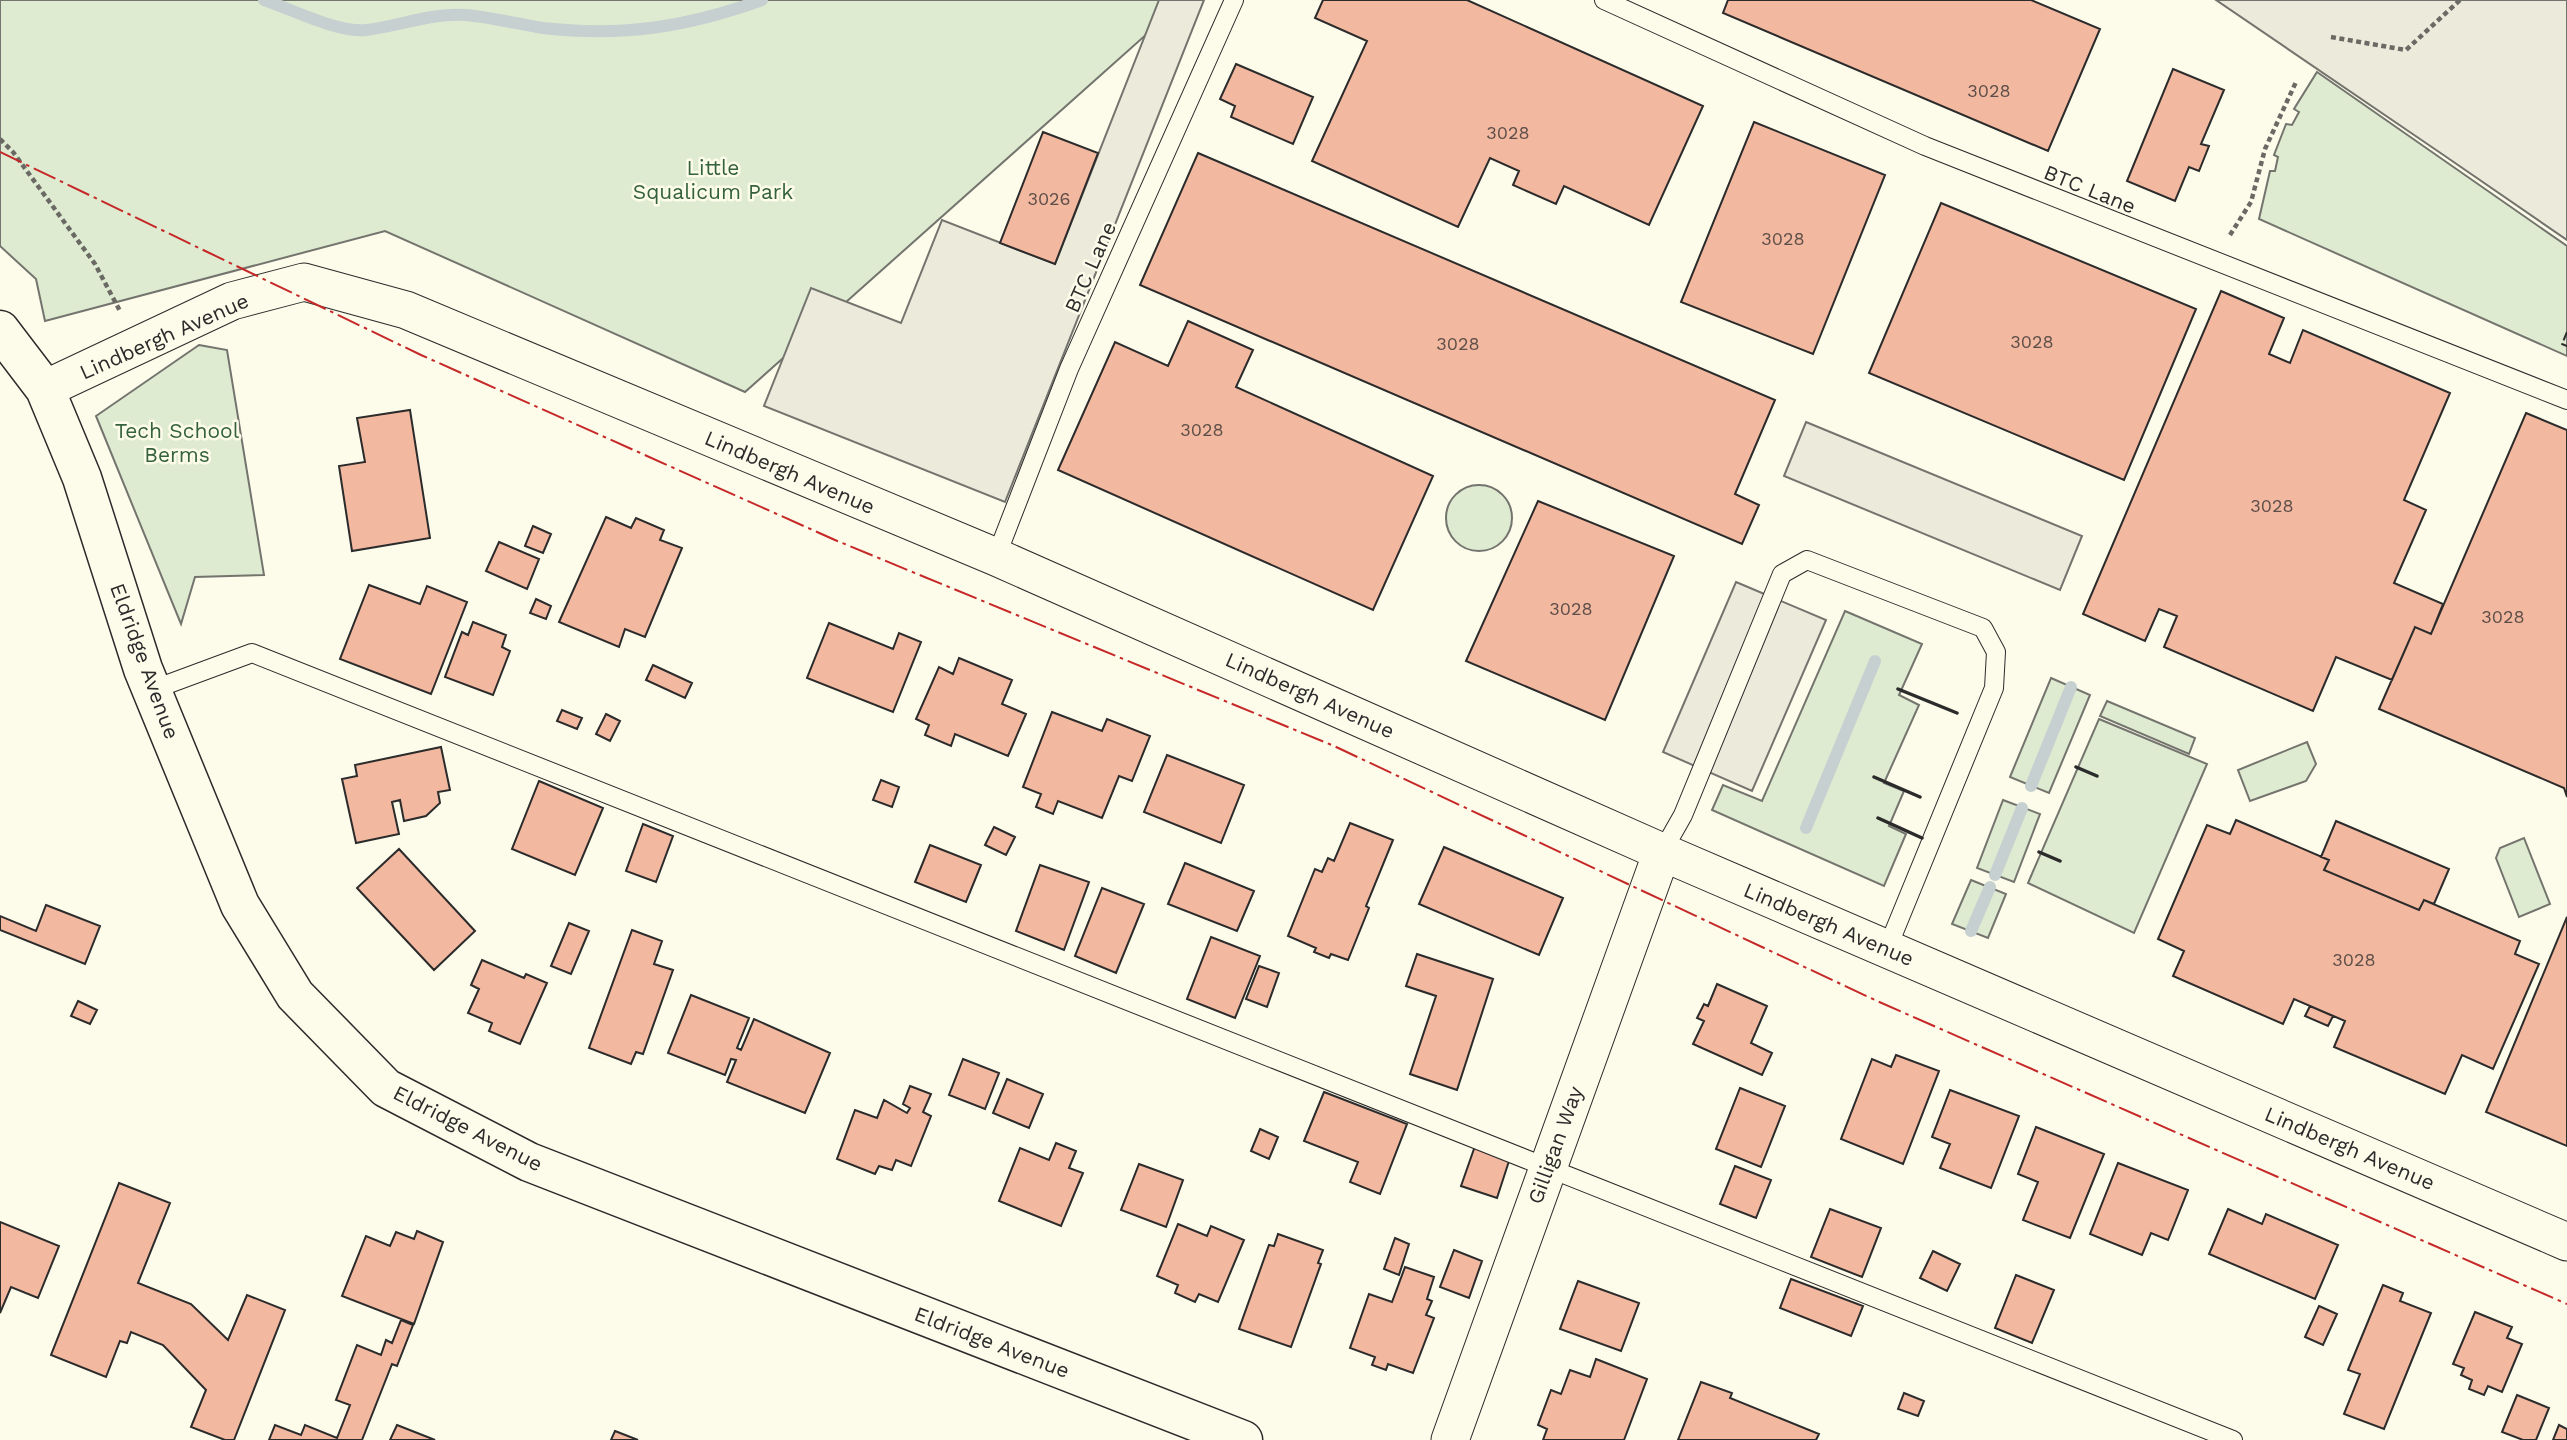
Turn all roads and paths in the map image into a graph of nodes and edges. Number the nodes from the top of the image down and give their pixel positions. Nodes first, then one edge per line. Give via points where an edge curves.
1 (1234, 0) edge
2 (1604, 0) edge
3 (2460, 0) edge
4 (2331, 37) dead end
5 (2296, 82) dead end
6 (0, 139) edge
7 (2251, 202) dead end
8 (0, 330) edge
9 (138, 346) junction
10 (45, 390) junction
11 (2567, 400) edge
12 (996, 557) junction
13 (152, 690) junction
14 (1662, 852) junction
15 (1887, 949) junction
16 (1547, 1166) junction
17 (2567, 1242) edge
18 (1243, 1440) edge
19 (1450, 1440) edge
20 (2233, 1440) edge

1 - 12 lane, BTC Lane via 1069,369
2 - 11 lane, BTC Lane via 1925,146
3 - 4 path via 2406,50
5 - 7 path via 2265,149
6 - 9 path via 95,264
8 - 10 main road, Eldridge Avenue
9 - 10 street, Lindbergh Avenue
9 - 12 street, Lindbergh Avenue via 232,301 304,282 406,310
10 - 13 main road, Eldridge Avenue via 82,478
12 - 14 street, Lindbergh Avenue
13 - 16 lane via 252,653
13 - 18 main road, Eldridge Avenue via 247,916 295,995 386,1087 529,1162
14 - 15 street, Lindbergh Avenue
14 - 15 lane via 1683,815 1782,574 1807,561 1983,628 1996,652 1994,688
14 - 16 street, Gilligan Way
15 - 17 street, Lindbergh Avenue
16 - 19 street, Gilligan Way
16 - 20 lane

